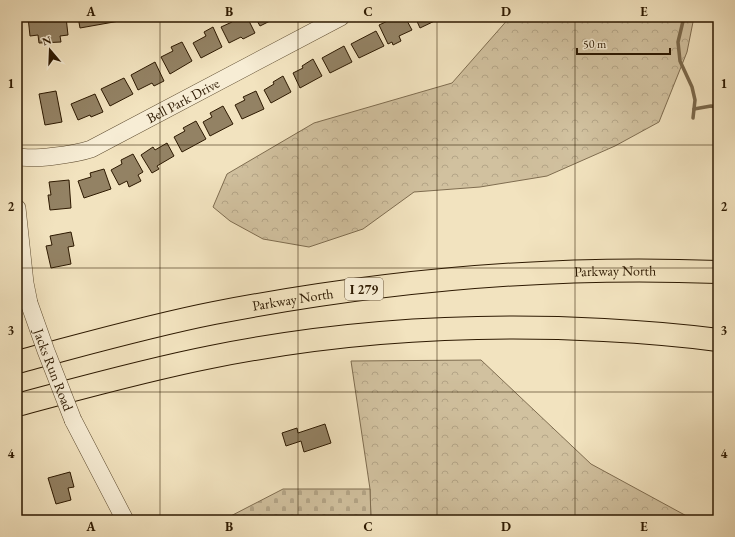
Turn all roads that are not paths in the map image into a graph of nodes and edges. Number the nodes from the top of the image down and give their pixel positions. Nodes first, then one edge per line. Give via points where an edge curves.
1 (342, 17) edge
2 (17, 156) edge
3 (17, 208) edge
4 (718, 272) edge
5 (718, 340) edge
6 (17, 362) edge
7 (17, 406) edge
8 (125, 520) edge

1 - 2 street, Bell Park Drive via 91,149 59,156
3 - 8 street, Jacks Run Road, bridge via 29,303 73,420
4 - 6 highway, Parkway North / I 279 via 523,273 371,288 213,313
5 - 7 highway via 540,327 386,332 211,356

